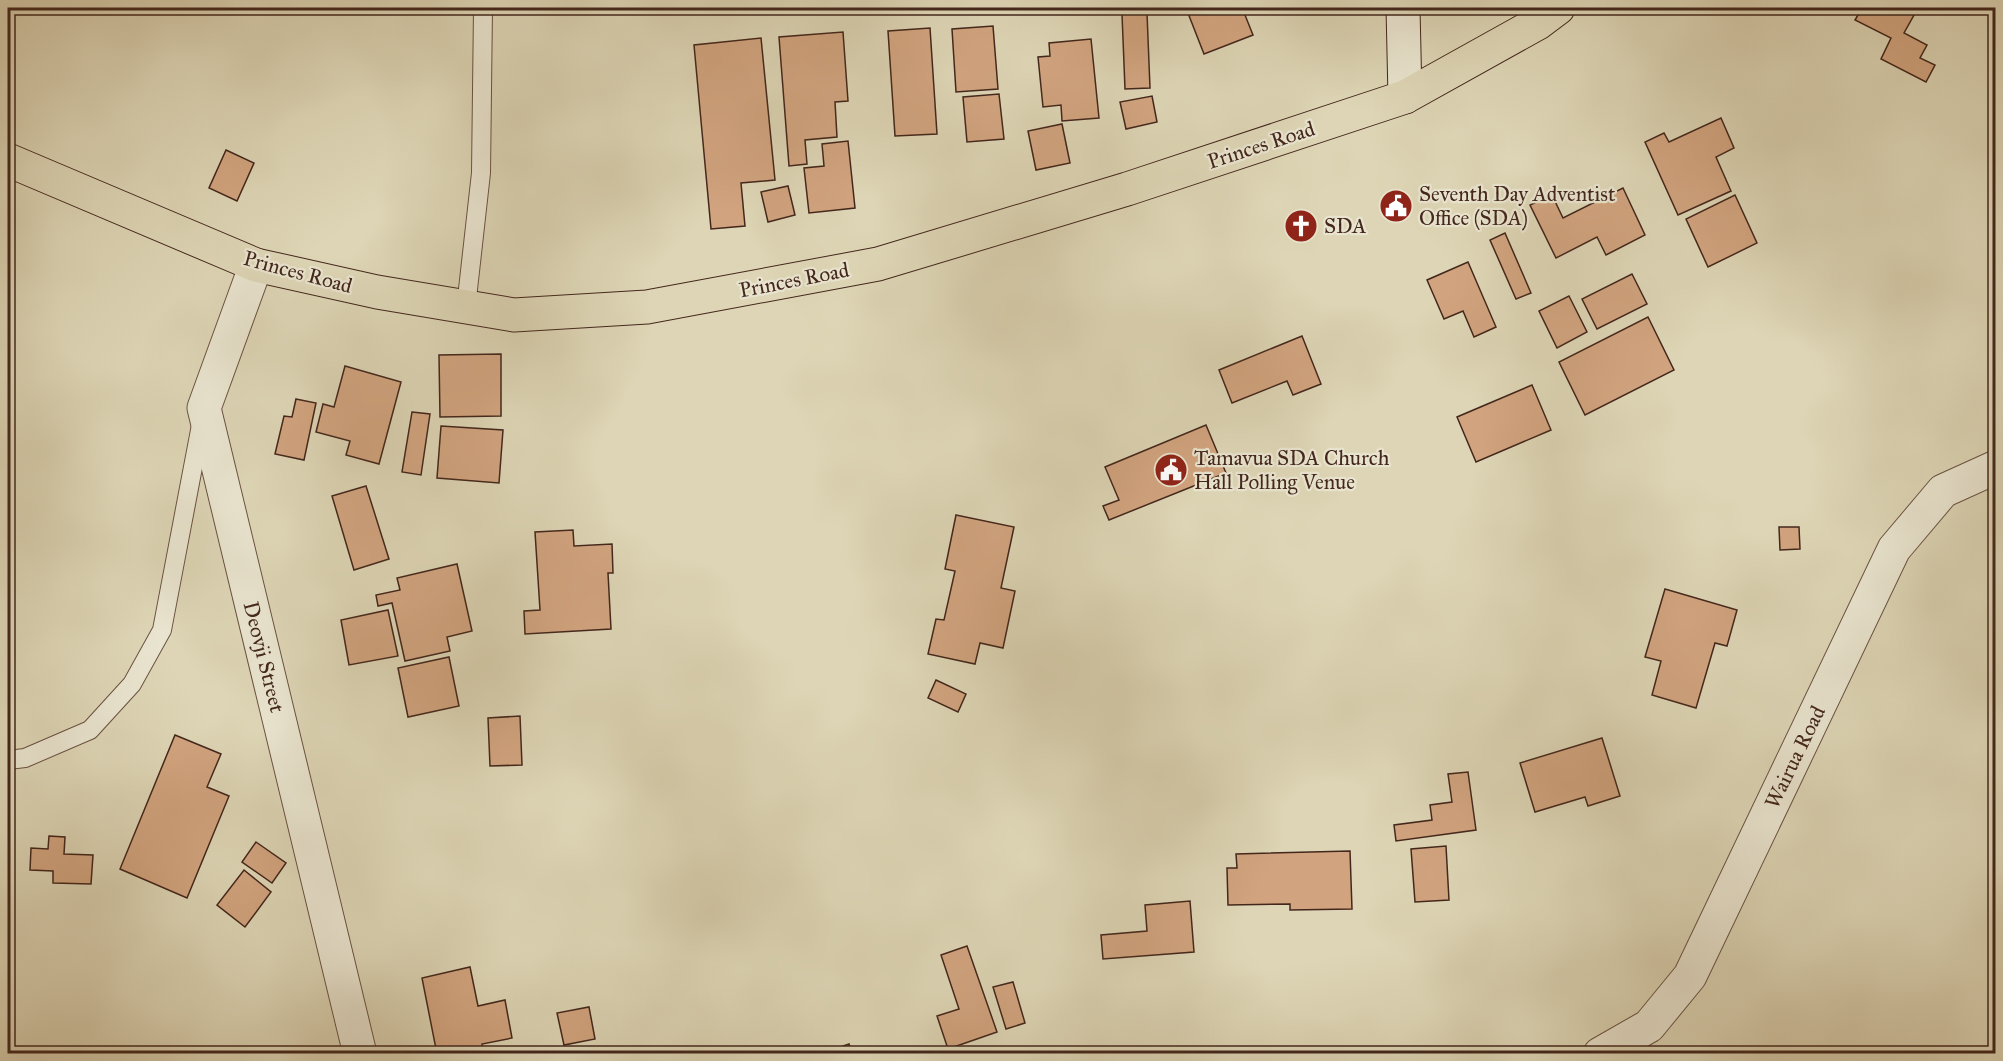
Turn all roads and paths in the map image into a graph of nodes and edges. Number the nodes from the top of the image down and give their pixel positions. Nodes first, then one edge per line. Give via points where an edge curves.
1 (483, 8) edge
2 (1403, 8) edge
3 (1558, 8) edge
4 (1405, 97) junction
5 (8, 160) edge
6 (256, 265) junction
7 (466, 307) junction
8 (204, 408) junction
9 (1995, 467) edge
10 (8, 760) edge
11 (360, 1053) edge
12 (1600, 1053) edge

1 - 7 lane via 481,173
2 - 4 street
3 - 4 main road, Princes Road
4 - 7 main road, Princes Road via 1127,189 878,264 647,307 514,315
5 - 6 main road, Princes Road
6 - 7 main road, Princes Road
6 - 8 street
8 - 10 lane via 162,630 132,684 90,730 26,758
8 - 11 street, Deovji Street
9 - 12 street, Wairua Road via 1943,491 1894,549 1690,976 1648,1026

